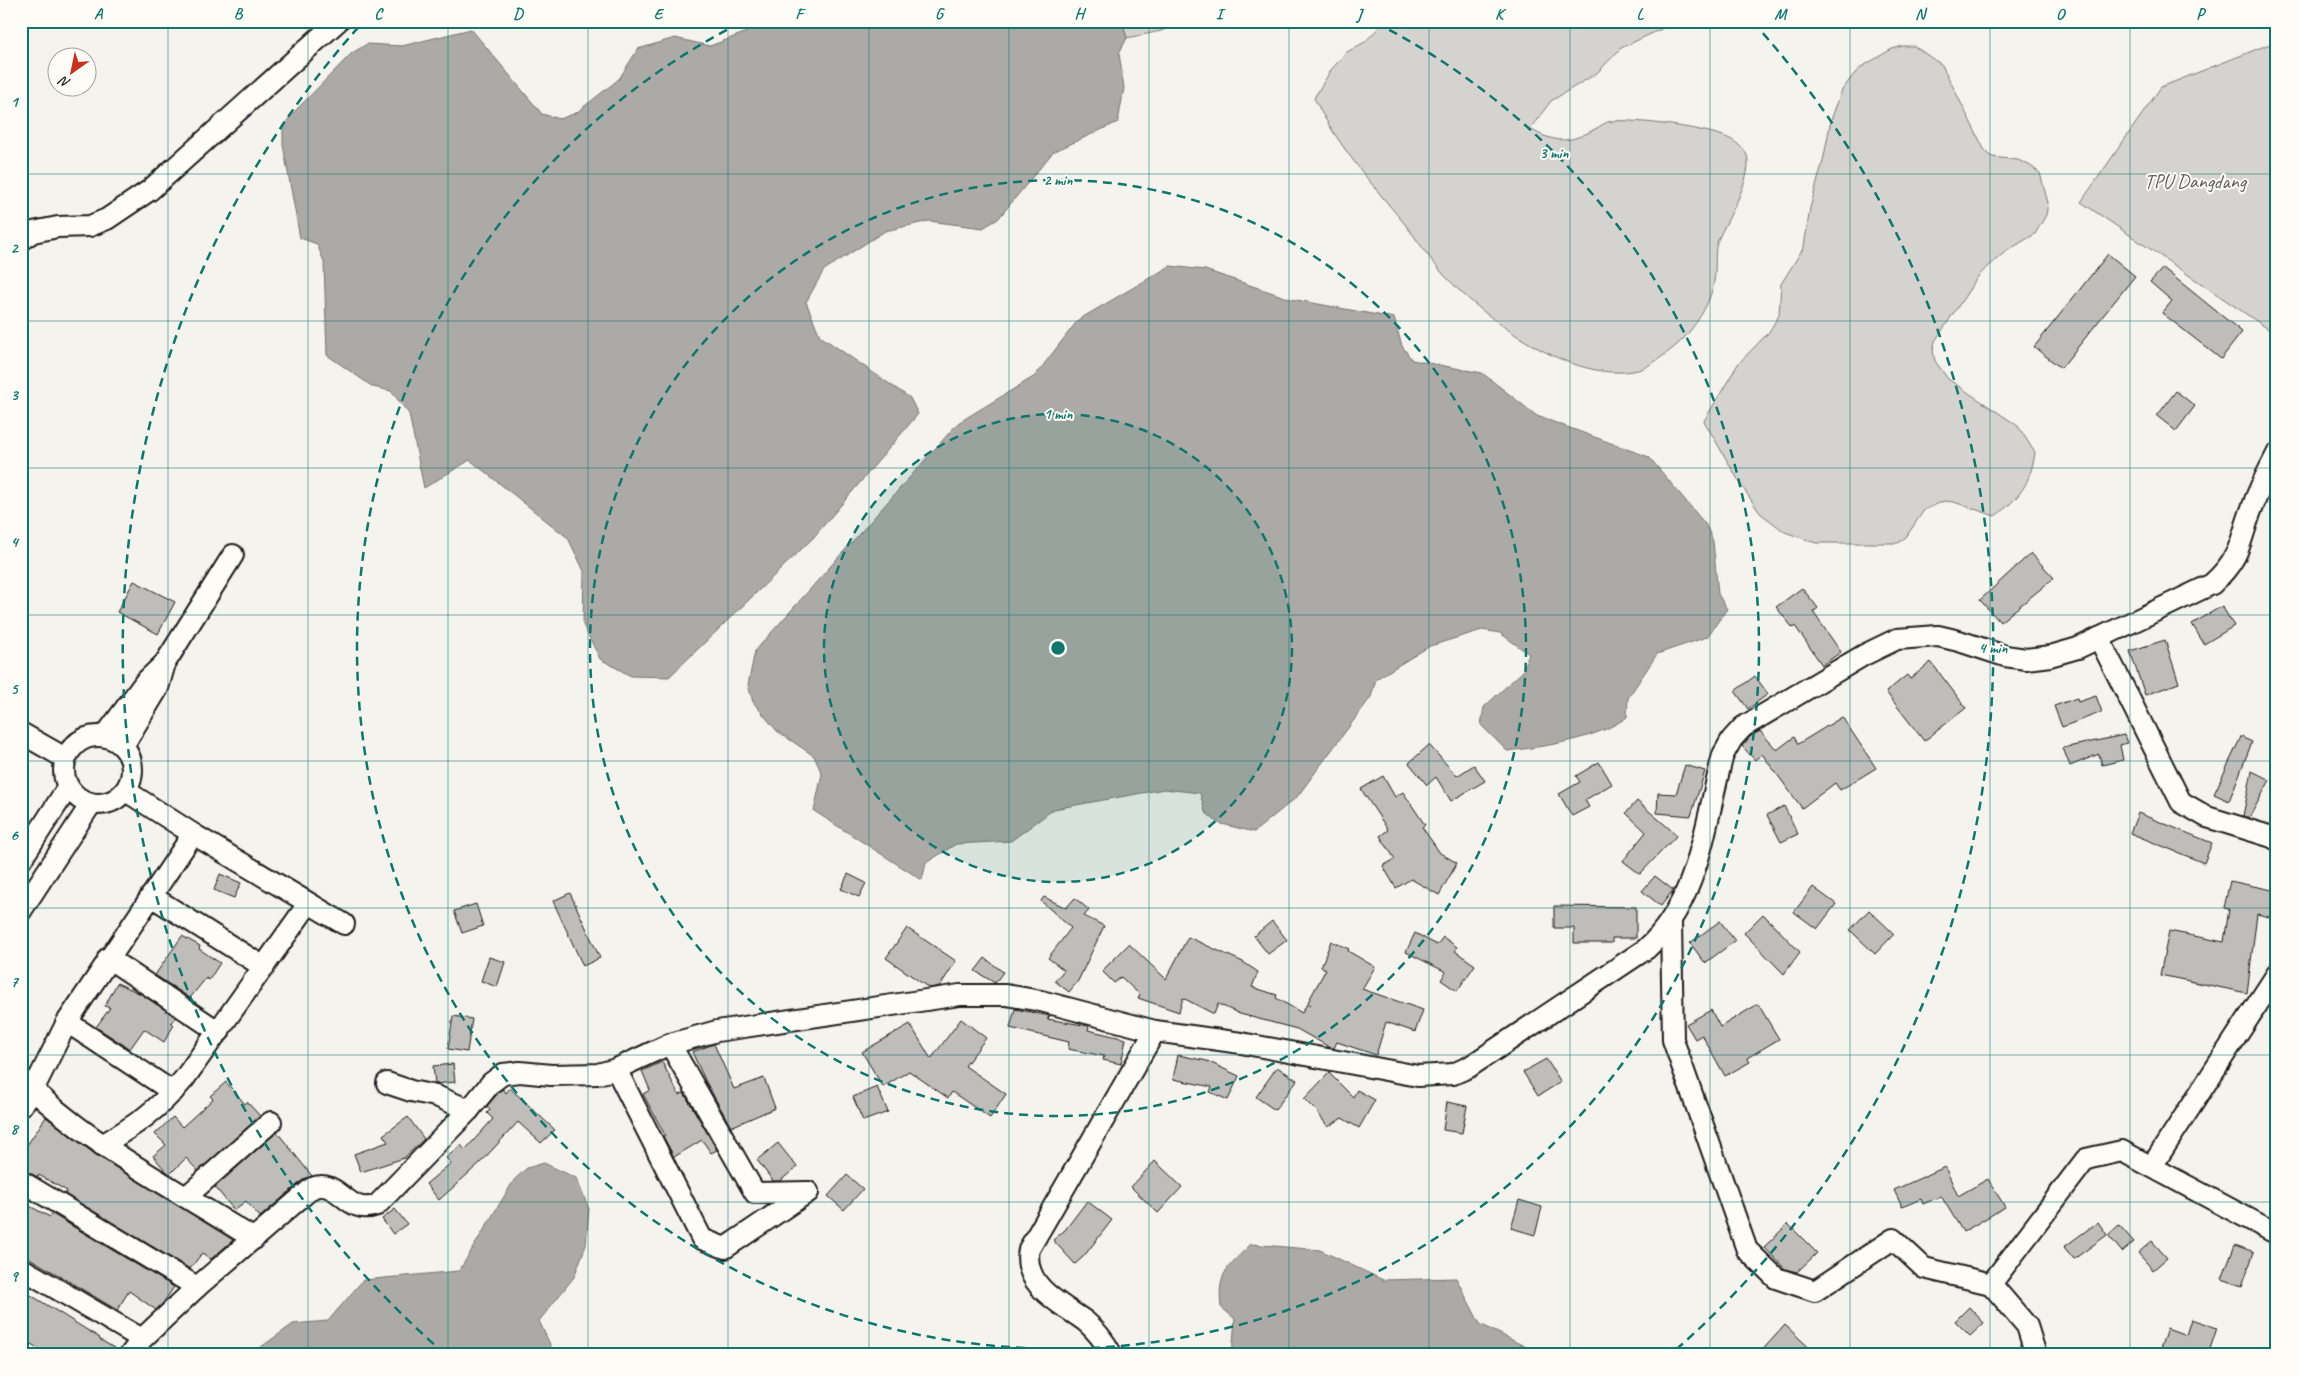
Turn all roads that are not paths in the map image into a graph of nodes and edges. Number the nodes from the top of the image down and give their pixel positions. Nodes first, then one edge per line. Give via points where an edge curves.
1 (338, 21) edge
2 (21, 240) edge
3 (2277, 454) edge
4 (233, 556) dead end
5 (2099, 638) junction
6 (21, 733) edge
7 (114, 741) junction
8 (66, 758) junction
9 (68, 787) junction
10 (126, 791) junction
11 (91, 804) junction
12 (193, 834) junction
13 (2277, 840) edge
14 (21, 860) edge
15 (151, 896) junction
16 (308, 904) junction
17 (21, 911) edge
18 (1671, 922) junction
19 (344, 924) dead end
20 (108, 958) junction
21 (264, 967) junction
22 (2277, 974) edge
23 (67, 1022) junction
24 (1155, 1031) junction
25 (219, 1032) junction
26 (670, 1044) junction
27 (616, 1069) junction
28 (387, 1083) dead end
29 (25, 1091) edge
30 (174, 1092) junction
31 (469, 1110) junction
32 (271, 1122) dead end
33 (102, 1145) junction
34 (2152, 1166) junction
35 (21, 1181) edge
36 (187, 1196) junction
37 (2277, 1234) edge
38 (254, 1239) junction
39 (21, 1268) edge
40 (1991, 1284) junction
41 (197, 1287) junction
42 (136, 1347) edge
43 (1112, 1355) edge
44 (2036, 1355) edge

1 - 2 street via 150,190 107,219 90,226 58,226 33,232
3 - 5 street via 2253,504 2242,544 2224,573 2212,584
4 - 7 street via 165,663 145,682
5 - 13 street via 2181,802 2207,817
5 - 18 street via 2078,648 2026,659 1938,636 1897,640 1864,655 1743,727 1723,755 1696,867
6 - 8 street
7 - 8 street via 86,738 70,750
7 - 10 street via 132,763
8 - 9 street via 63,768
9 - 11 street via 81,801
9 - 14 street
10 - 11 street via 110,803
10 - 12 street
11 - 17 street
12 - 15 street
12 - 16 street
15 - 20 street
15 - 21 street
16 - 19 street
16 - 21 street
18 - 24 street via 1646,949 1469,1067 1453,1074 1418,1076 1241,1043
18 - 40 street via 1673,1040 1747,1250 1776,1278 1815,1291 1893,1239 1924,1268
20 - 23 street
20 - 25 street
21 - 25 street
22 - 34 street
23 - 29 street
23 - 30 street
24 - 26 street via 1041,1001 983,994 717,1031
24 - 43 street via 1029,1249 1026,1263 1045,1293 1086,1322
25 - 30 street
26 - 27 street
26 - 27 street via 755,1193 808,1192 725,1248 702,1239
27 - 31 street via 578,1076 503,1074 491,1083
28 - 31 street via 436,1096
29 - 33 street
30 - 33 street via 146,1118
31 - 38 street via 377,1204 368,1208 357,1207 321,1184 312,1188
32 - 36 street
33 - 36 street
34 - 37 street
34 - 40 street via 2122,1151 2086,1159
35 - 41 street
36 - 38 street
38 - 41 street
39 - 42 street
40 - 44 street via 2027,1326
41 - 42 street

